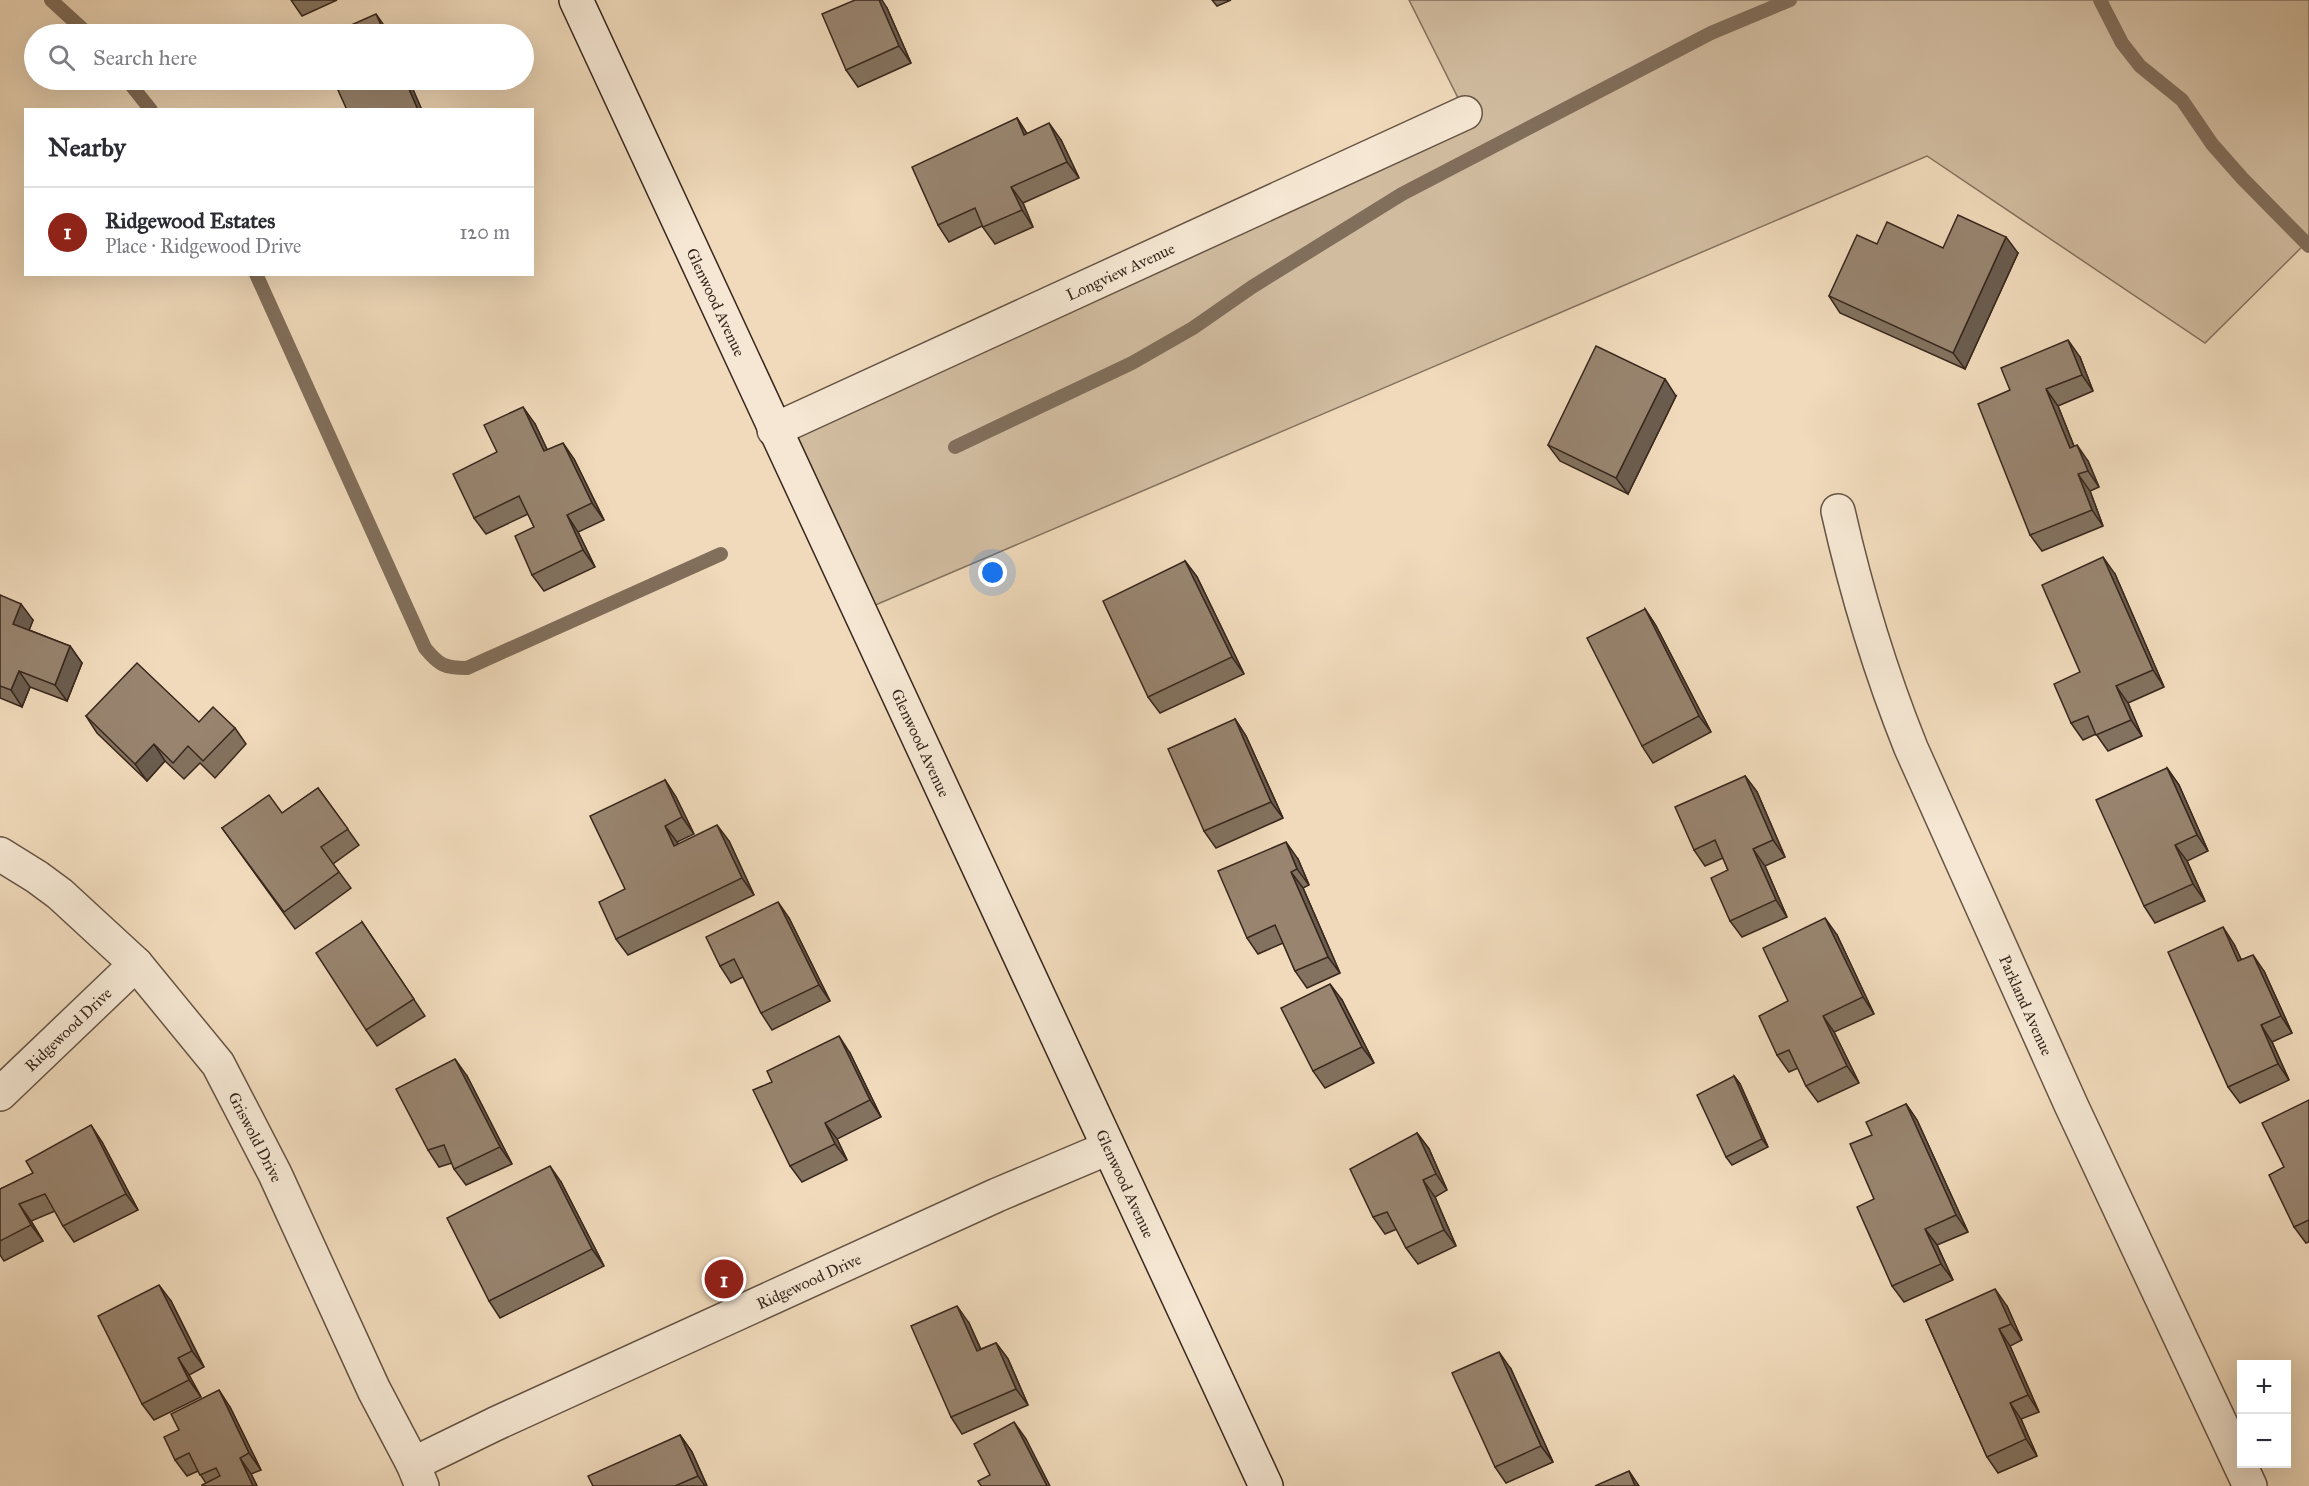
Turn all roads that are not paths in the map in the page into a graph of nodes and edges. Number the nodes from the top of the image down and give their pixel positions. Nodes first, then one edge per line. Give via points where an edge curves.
1 (576, 0) edge
2 (1465, 113) dead end
3 (774, 430) junction
4 (1838, 511) dead end
5 (0, 854) edge
6 (136, 964) junction
7 (0, 1094) edge
8 (1108, 1148) junction
9 (418, 1475) edge
10 (1266, 1486) edge
11 (2250, 1486) edge

1 - 3 street, Glenwood Avenue
2 - 3 street, Longview Avenue
3 - 8 street, Glenwood Avenue
4 - 11 street, Parkland Avenue via 1854,576 1911,748 2072,1107
5 - 6 street, Griswold Drive via 60,894
6 - 7 street, Ridgewood Drive
6 - 9 street, Griswold Drive via 218,1064 275,1174 374,1390
8 - 9 street, Ridgewood Drive via 495,1424
8 - 10 street, Glenwood Avenue

